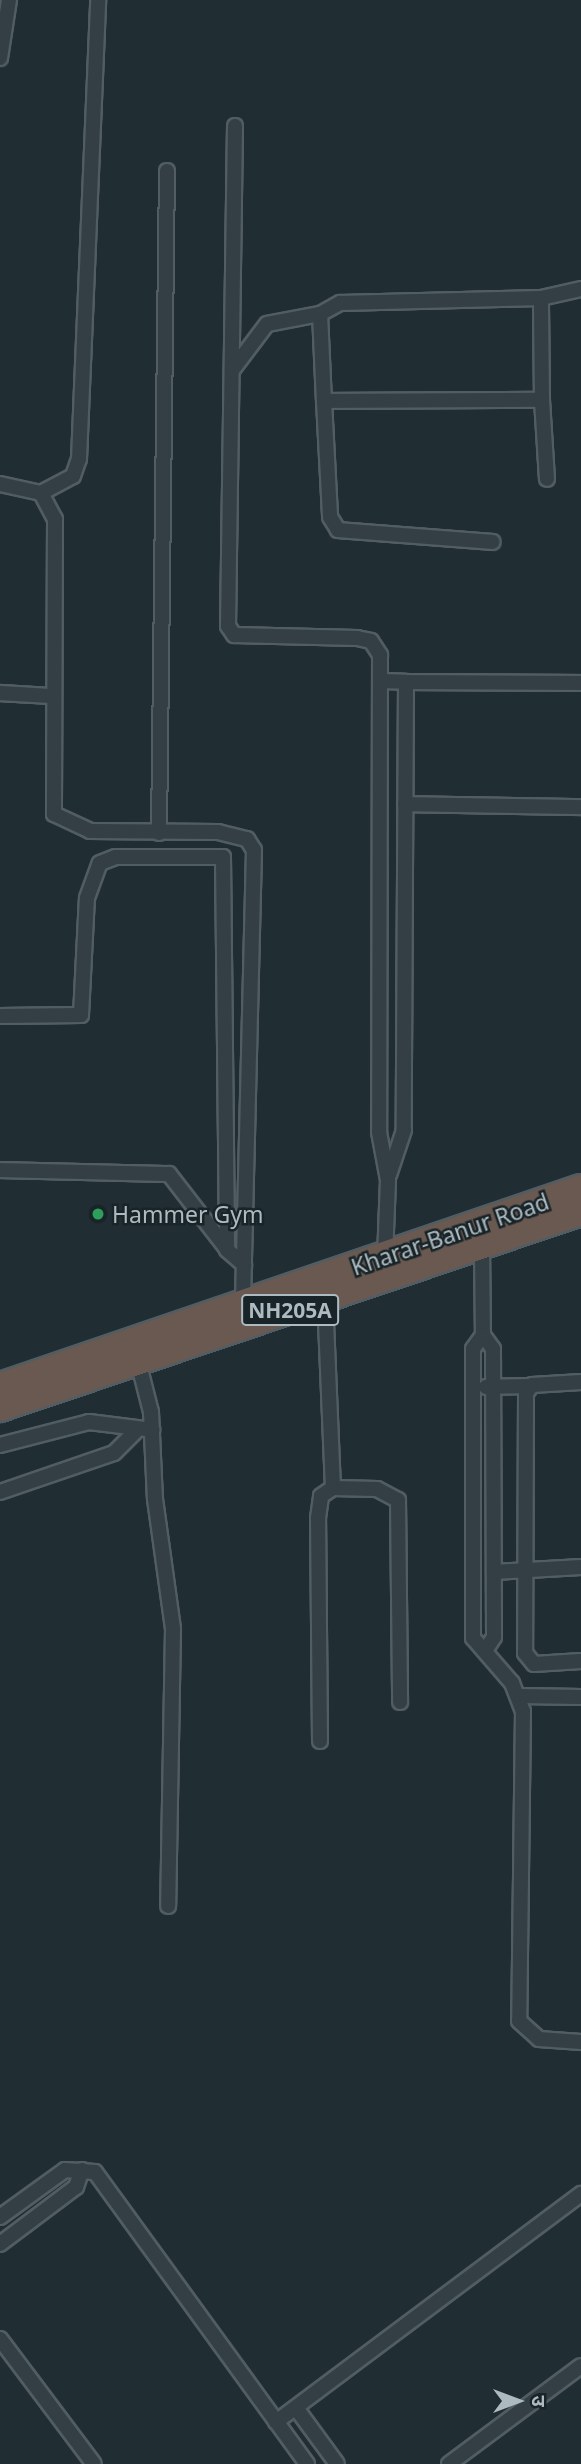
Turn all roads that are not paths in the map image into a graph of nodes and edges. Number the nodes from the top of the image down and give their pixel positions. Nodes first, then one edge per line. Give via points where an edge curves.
1 (9, 0) edge
2 (98, 0) edge
3 (0, 58) edge
4 (235, 126) dead end
5 (167, 171) dead end
6 (581, 289) edge
7 (541, 298) junction
8 (320, 314) junction
9 (233, 371) junction
10 (542, 400) junction
11 (324, 401) junction
12 (547, 479) dead end
13 (0, 484) edge
14 (41, 493) junction
15 (493, 542) dead end
16 (382, 681) junction
17 (406, 682) junction
18 (581, 683) edge
19 (0, 693) edge
20 (52, 696) junction
21 (405, 804) junction
22 (581, 807) edge
23 (159, 833) junction
24 (0, 1016) edge
25 (0, 1170) edge
26 (388, 1180) junction
27 (581, 1188) edge
28 (581, 1212) edge
29 (482, 1245) junction
30 (227, 1250) junction
31 (385, 1257) junction
32 (244, 1265) junction
33 (356, 1278) junction
34 (325, 1298) junction
35 (243, 1305) junction
36 (483, 1335) junction
37 (138, 1361) junction
38 (581, 1382) edge
39 (0, 1386) edge
40 (530, 1386) junction
41 (493, 1387) junction
42 (473, 1388) junction
43 (0, 1408) edge
44 (153, 1430) junction
45 (135, 1432) junction
46 (0, 1445) edge
47 (333, 1488) junction
48 (0, 1492) edge
49 (581, 1567) edge
50 (525, 1570) junction
51 (494, 1573) junction
52 (485, 1651) junction
53 (581, 1661) edge
54 (520, 1696) junction
55 (581, 1697) edge
56 (400, 1702) dead end
57 (320, 1741) dead end
58 (168, 1906) dead end
59 (581, 2042) edge
60 (82, 2170) junction
61 (581, 2194) edge
62 (0, 2217) edge
63 (0, 2244) edge
64 (0, 2339) edge
65 (581, 2366) edge
66 (296, 2408) junction
67 (276, 2422) junction
68 (94, 2464) edge
69 (307, 2464) edge
70 (337, 2464) edge
71 (449, 2464) edge

1 - 3 street
2 - 14 street via 79,458 73,476
4 - 9 street
5 - 23 street
6 - 7 street
7 - 8 street via 350,302
7 - 10 street
8 - 9 street via 267,324
8 - 11 street
9 - 16 street via 230,630 370,641 380,655
10 - 11 street
10 - 12 street
11 - 15 street via 330,517 338,530
13 - 14 street
14 - 20 street via 55,519
16 - 17 street
16 - 26 street via 379,1132
17 - 18 street
17 - 21 street
19 - 20 street
20 - 23 street via 54,814 90,831
21 - 22 street
21 - 26 street via 404,1130
23 - 32 street via 218,832 247,839 254,850
24 - 30 street via 81,1015 87,898 100,863 116,857 223,857
25 - 30 street via 169,1174
26 - 31 street
27 - 31 highway, Kharar-Banur Road / NH205A
28 - 29 highway, NH205A
29 - 33 highway, NH205A
29 - 36 street
30 - 32 street
31 - 33 highway, Kharar-Banur Road / NH205A
32 - 35 street
33 - 34 highway, NH205A
33 - 35 highway, Kharar-Banur Road / NH205A
34 - 37 highway, NH205A
34 - 47 street
35 - 39 highway, Kharar-Banur Road / NH205A
36 - 41 street via 493,1349
36 - 42 street via 473,1349
37 - 43 highway, NH205A
37 - 44 street
38 - 40 street
40 - 41 street
40 - 50 street
41 - 42 street
41 - 51 street
42 - 52 street via 473,1638
44 - 45 street
44 - 58 street via 155,1499 173,1629
45 - 46 street via 112,1422 89,1422
45 - 48 street via 114,1453
47 - 56 street via 377,1489 398,1500
47 - 57 street via 321,1496 318,1518
49 - 50 street
50 - 51 street
50 - 53 street via 527,1660
51 - 52 street via 494,1637
52 - 54 street
54 - 55 street
54 - 59 street via 519,2021 540,2039
60 - 62 street via 65,2170
60 - 63 street via 76,2187
60 - 67 street via 95,2172
61 - 66 street
64 - 68 street
65 - 71 street
66 - 67 street
66 - 70 street
67 - 69 street

